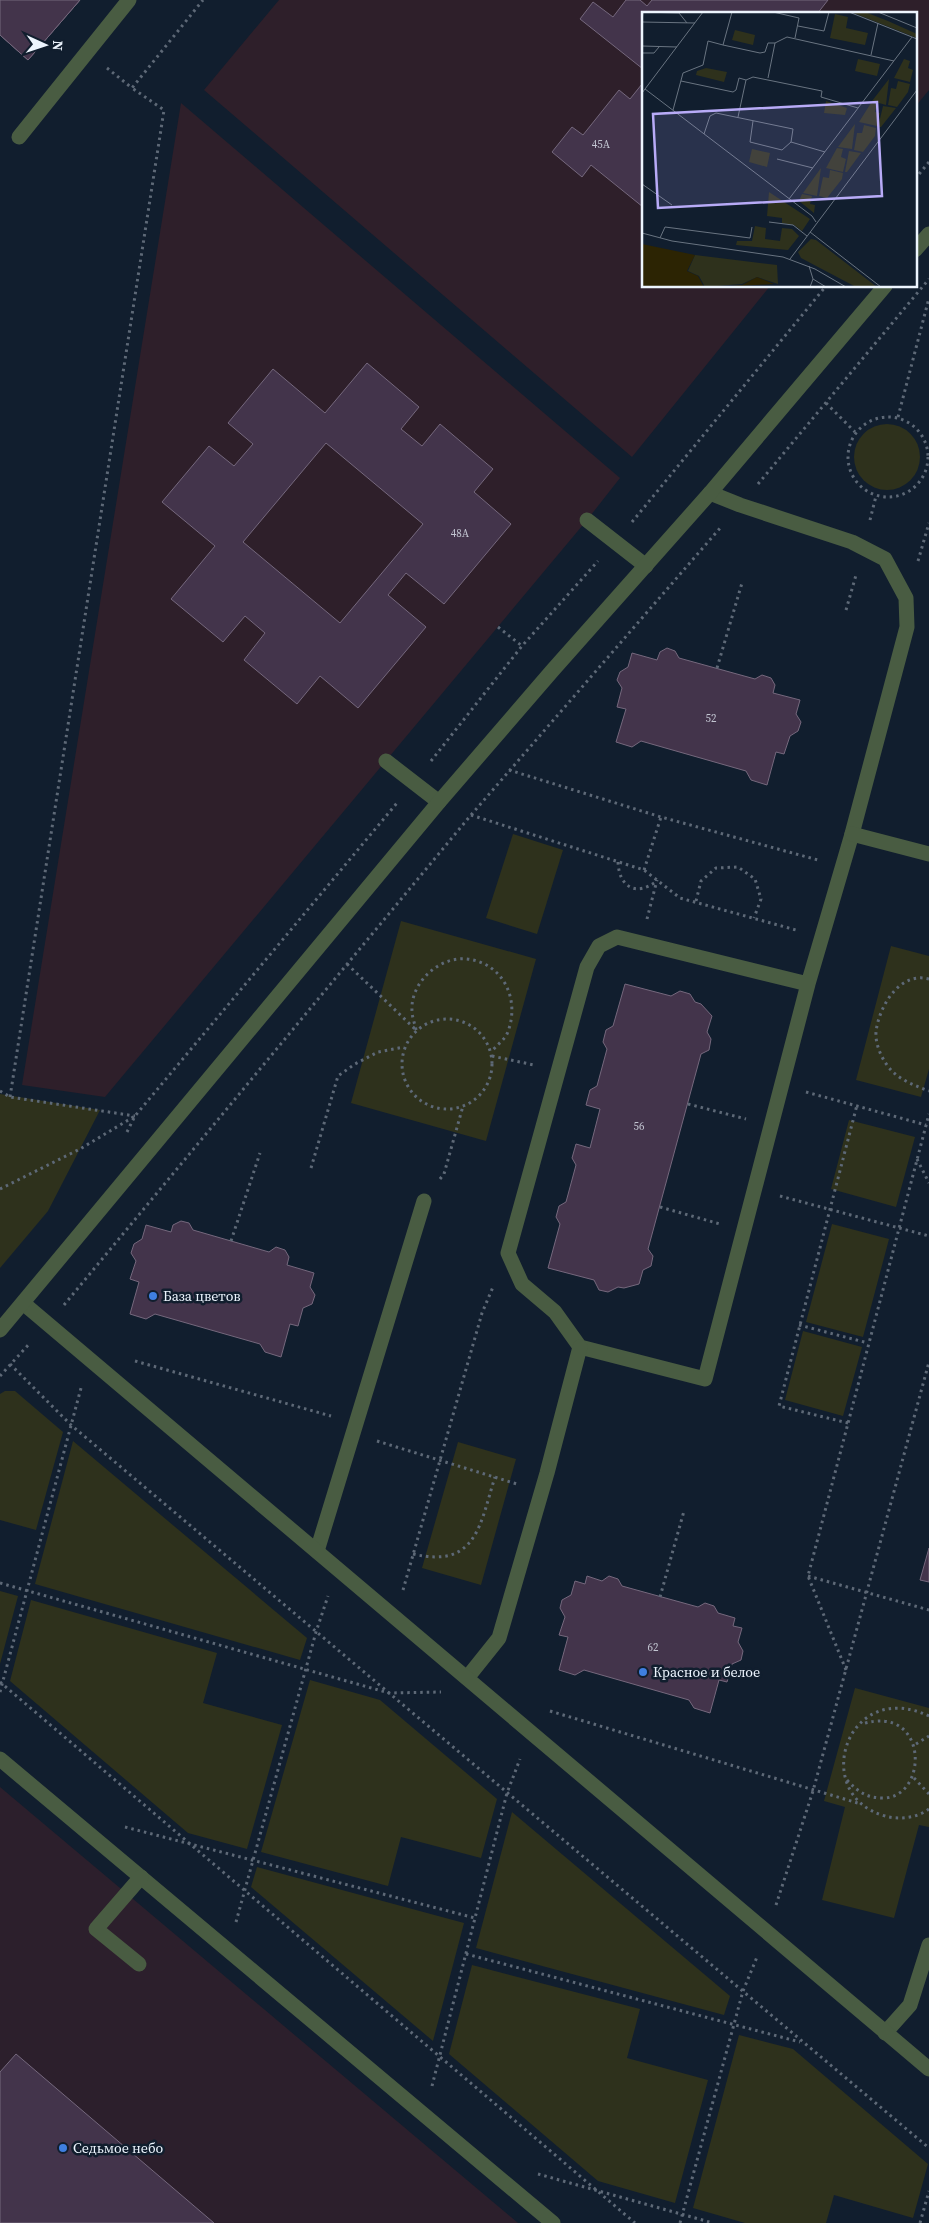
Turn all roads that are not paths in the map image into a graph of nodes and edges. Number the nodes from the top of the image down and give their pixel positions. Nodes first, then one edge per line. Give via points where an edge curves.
1 (129, 0) edge
2 (19, 137) dead end
3 (929, 234) edge
4 (916, 249) edge
5 (883, 288) edge
6 (710, 494) junction
7 (588, 520) dead end
8 (646, 566) junction
9 (386, 761) dead end
10 (440, 802) junction
11 (852, 834) junction
12 (929, 854) edge
13 (808, 984) junction
14 (424, 1201) road end
15 (23, 1302) junction
16 (0, 1330) edge
17 (580, 1347) junction
18 (317, 1551) junction
19 (467, 1678) junction
20 (0, 1759) edge
21 (140, 1876) junction
22 (929, 1945) edge
23 (139, 1964) dead end
24 (885, 2033) junction
25 (929, 2069) edge
26 (553, 2223) edge

1 - 2 street
3 - 4 street
5 - 6 street
6 - 8 street
6 - 11 street via 852,542 885,559 906,598 907,627
7 - 8 street
8 - 10 street
9 - 10 street
10 - 15 street
11 - 12 street
11 - 13 street
13 - 17 street via 705,1379
13 - 17 street via 617,937 599,946 587,967 508,1253 522,1284 555,1312
14 - 18 street
15 - 16 street
15 - 18 street
17 - 19 street via 499,1638
18 - 19 street
19 - 24 street
20 - 21 street
21 - 23 street via 96,1929
21 - 26 street
22 - 24 street via 910,2005
24 - 25 street

